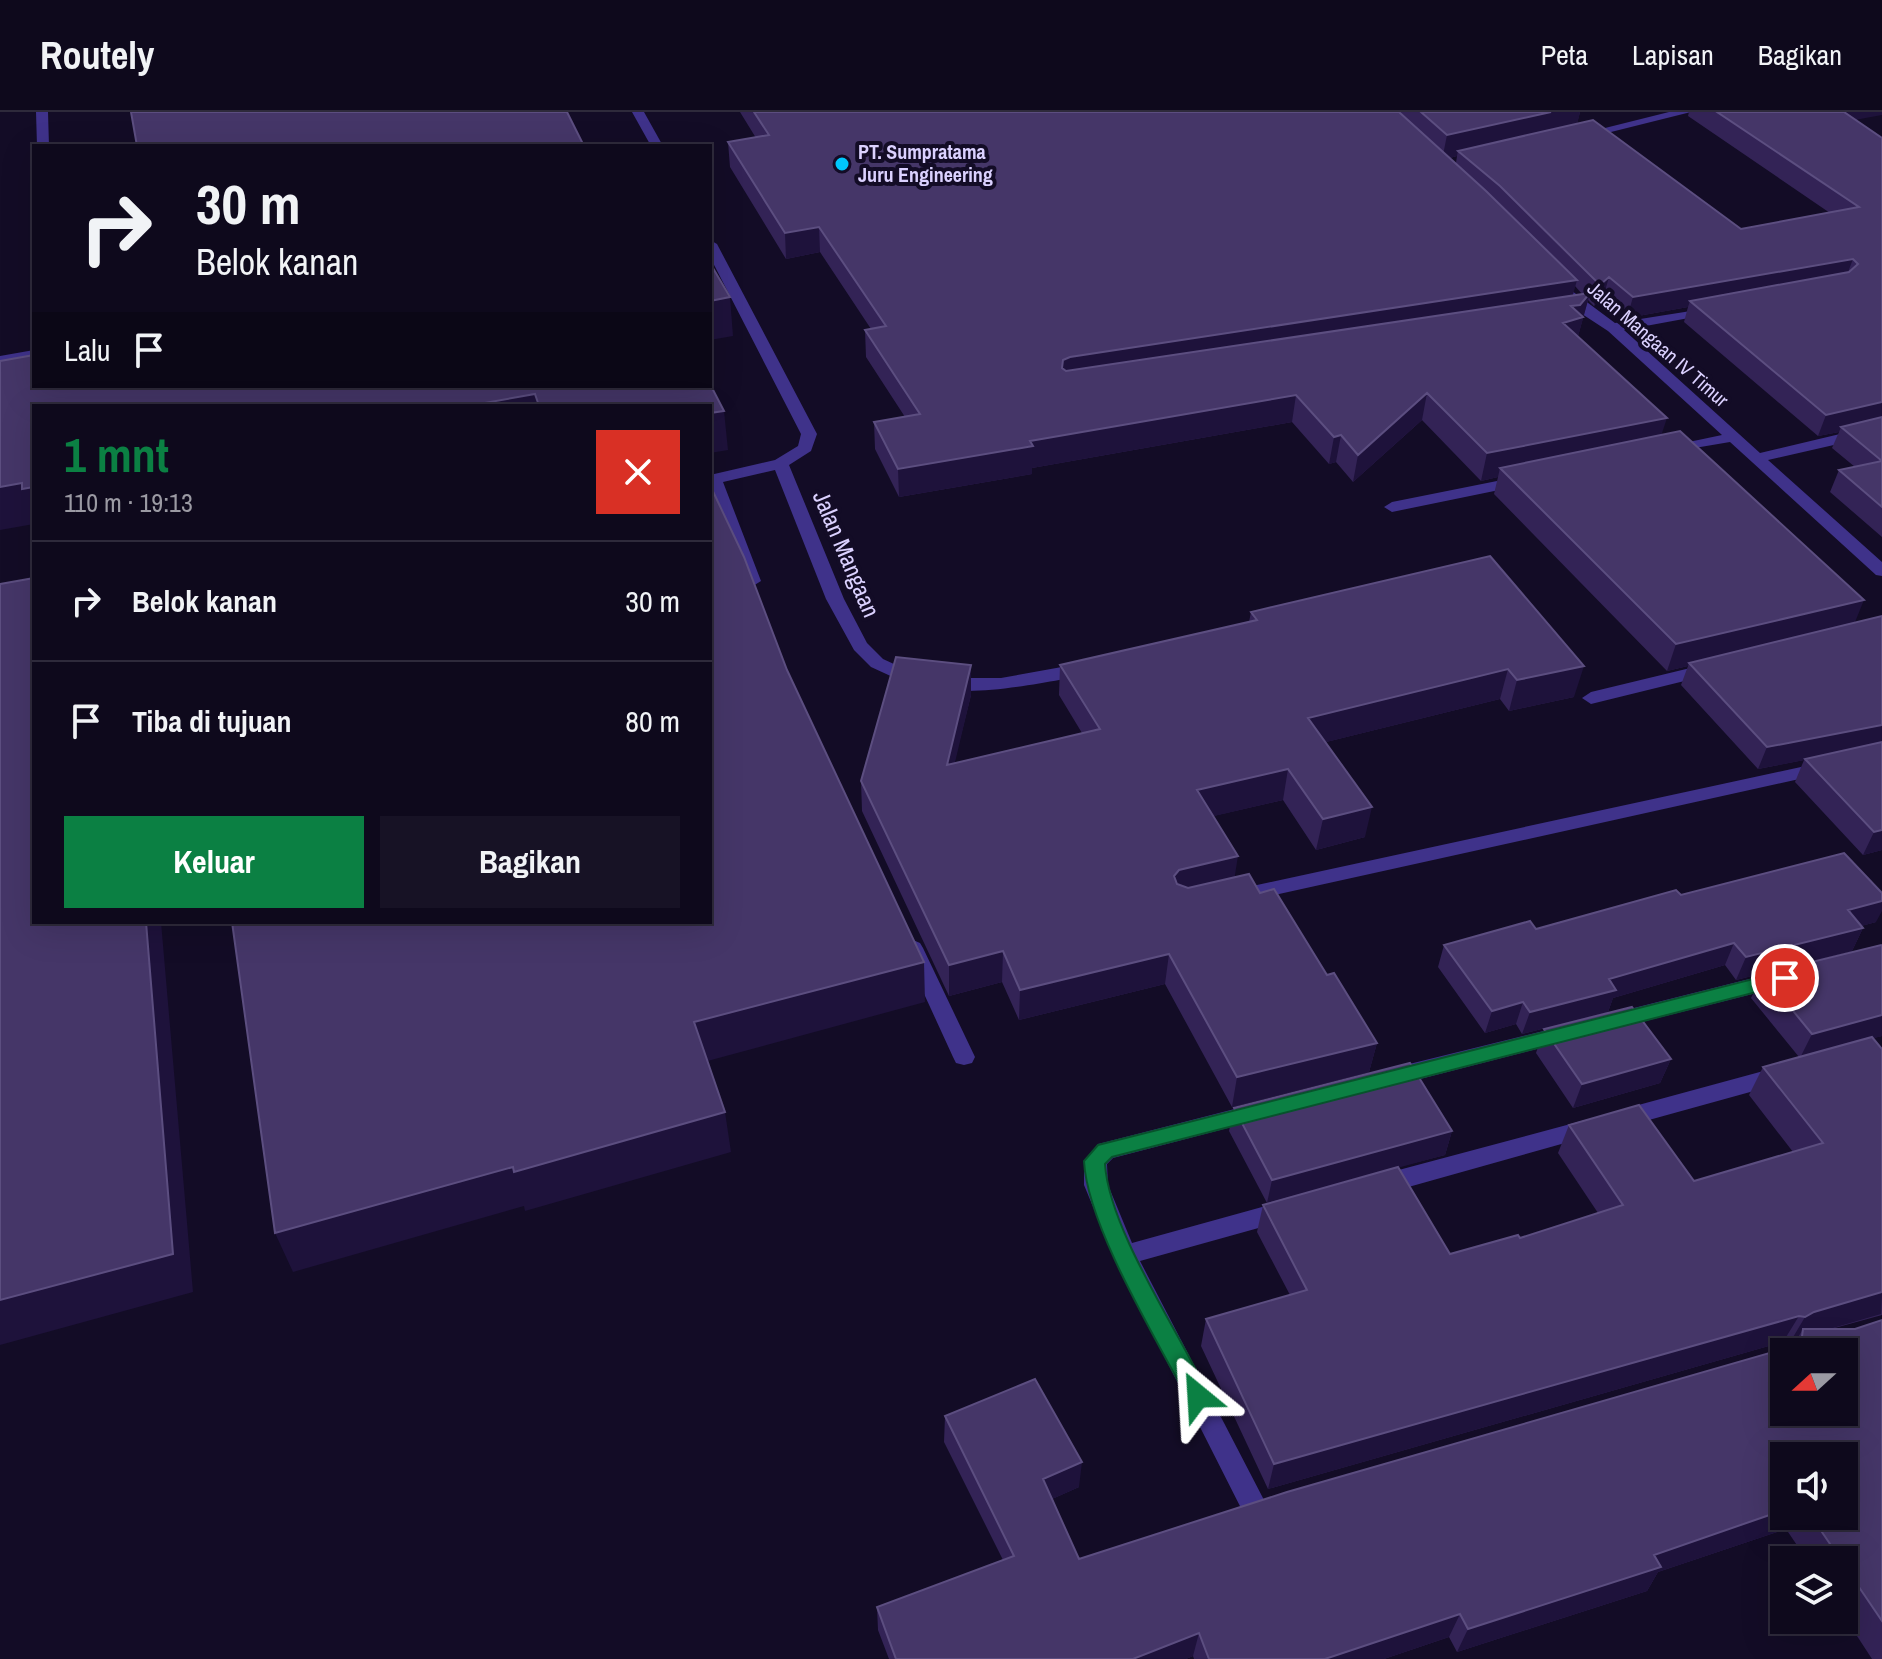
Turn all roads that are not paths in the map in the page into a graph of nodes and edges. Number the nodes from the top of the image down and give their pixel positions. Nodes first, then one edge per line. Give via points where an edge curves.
1 (42, 112) edge
2 (638, 112) edge
3 (1685, 112) edge
4 (1562, 140) edge
5 (43, 144) edge
6 (656, 144) edge
7 (712, 248) edge
8 (1554, 278) edge
9 (1719, 308) edge
10 (1613, 328) junction
11 (32, 354) edge
12 (0, 360) edge
13 (1882, 429) edge
14 (1734, 437) junction
15 (1656, 453) edge
16 (1757, 458) junction
17 (780, 464) junction
18 (1532, 479) edge
19 (712, 480) edge
20 (1392, 507) dead end
21 (1882, 571) edge
22 (758, 594) edge
23 (1729, 665) edge
24 (1099, 666) edge
25 (1591, 698) dead end
26 (1836, 764) edge
27 (1213, 902) edge
28 (903, 927) edge
29 (1798, 975) edge
30 (964, 1057) dead end
31 (1806, 1068) edge
32 (1368, 1084) edge
33 (1275, 1107) edge
34 (1352, 1193) edge
35 (1307, 1205) edge
36 (1125, 1255) junction
37 (1286, 1500) edge
38 (1255, 1509) junction
39 (1228, 1517) edge

1 - 5 street
2 - 6 street
3 - 4 street
7 - 17 street via 809,434 805,448
8 - 10 street, Jalan Mangaan IV Timur via 1579,312
9 - 10 street
10 - 14 street, Jalan Mangaan IV Timur
11 - 12 street
13 - 16 street
14 - 15 street
14 - 16 street, Jalan Mangaan IV Timur
16 - 21 street, Jalan Mangaan IV Timur
17 - 19 street
17 - 24 street, Jalan Mangaan via 835,599 860,646 877,663 921,683 973,685
18 - 20 street
19 - 22 street
23 - 25 street
26 - 27 street
28 - 30 street
29 - 32 street
31 - 34 street
33 - 36 street via 1106,1151 1095,1161 1096,1185
35 - 36 street
36 - 38 street
37 - 38 street
38 - 39 street

